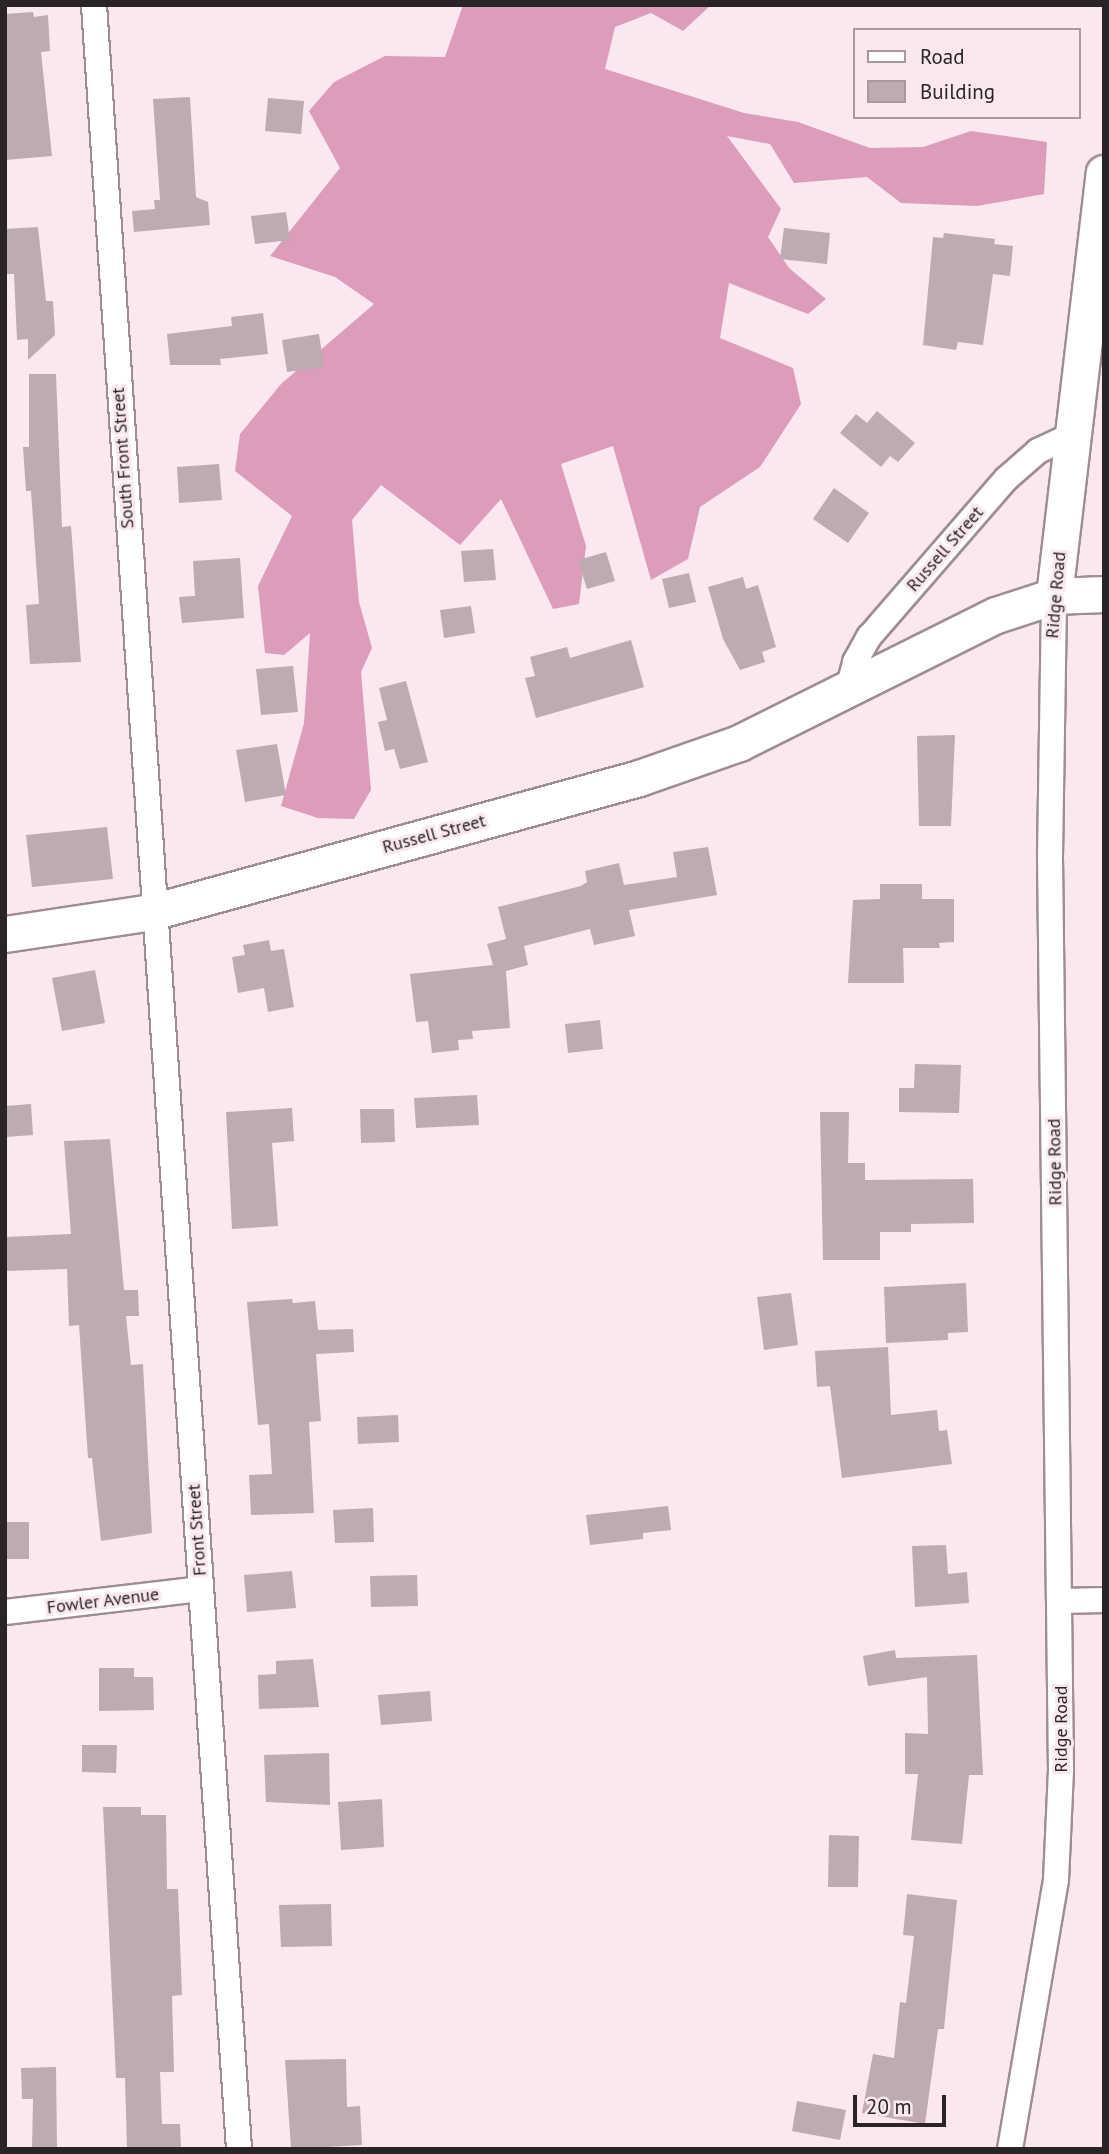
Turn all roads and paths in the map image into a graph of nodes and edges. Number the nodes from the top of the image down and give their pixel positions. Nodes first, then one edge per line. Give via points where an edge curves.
1 (94, 5) edge
2 (1104, 173) edge
3 (1072, 435) junction
4 (1104, 594) edge
5 (1054, 596) junction
6 (848, 689) junction
7 (152, 912) junction
8 (5, 934) edge
9 (201, 1589) junction
10 (1061, 1601) junction
11 (1104, 1601) edge
12 (5, 1612) edge
13 (239, 2149) edge
14 (1010, 2149) edge

1 - 7 street, South Front Street
2 - 3 main road, Ridge Road
3 - 5 main road, Ridge Road
3 - 6 street, Russell Street via 1038,451 1006,479 869,637 855,662
4 - 5 main road, Russell Street
5 - 6 main road, Russell Street via 950,635
5 - 10 street, Ridge Road via 1050,856
6 - 7 main road, Russell Street via 699,759
7 - 8 main road, Russell Street
7 - 9 street, Front Street
9 - 12 street, Fowler Avenue
9 - 13 street, Front Street
10 - 11 street
10 - 14 street, Ridge Road via 1056,1880

